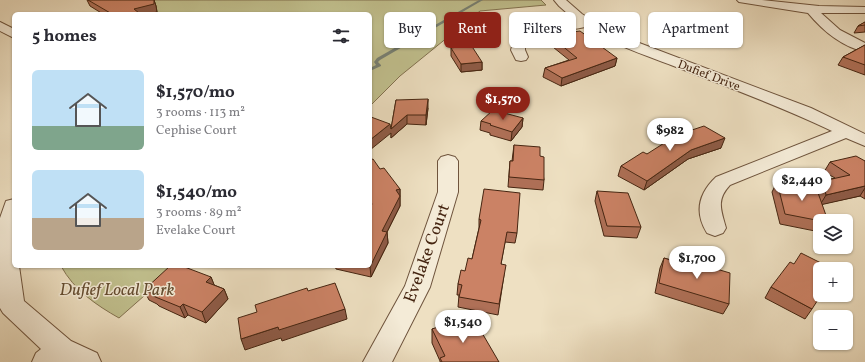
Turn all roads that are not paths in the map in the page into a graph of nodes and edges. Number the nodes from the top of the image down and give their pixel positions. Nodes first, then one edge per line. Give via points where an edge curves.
1 (560, 0) edge
2 (743, 0) edge
3 (812, 10) junction
4 (865, 10) edge
5 (584, 20) edge
6 (584, 24) edge
7 (639, 48) edge
8 (865, 48) edge
9 (521, 58) dead end
10 (846, 132) junction
11 (865, 141) edge
12 (448, 161) dead end
13 (12, 214) edge
14 (714, 228) dead end
15 (54, 356) edge
16 (87, 362) edge
17 (377, 362) edge

1 - 5 street, Dufief Drive
2 - 3 street
3 - 4 street
3 - 8 street via 823,25 835,34
6 - 9 street via 527,37 519,42
7 - 10 street, Dufief Drive via 805,112
10 - 11 street, Dufief Drive
10 - 14 street via 723,181 714,189 709,203
12 - 17 street, Evelake Court via 448,192 417,287
13 - 15 street via 4,245 12,306
15 - 16 street

